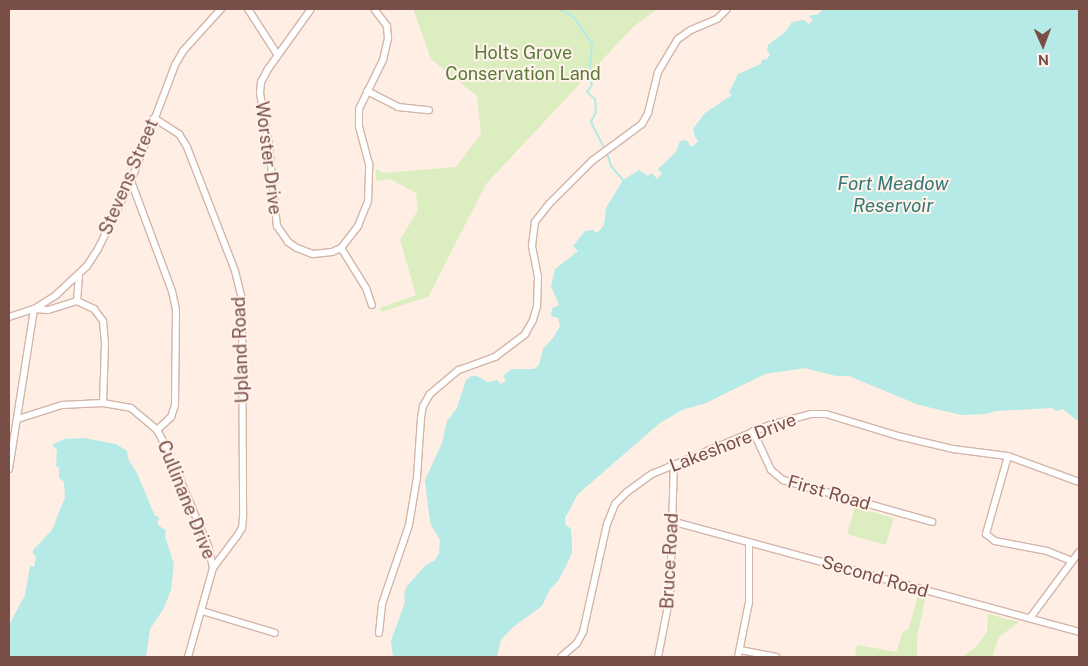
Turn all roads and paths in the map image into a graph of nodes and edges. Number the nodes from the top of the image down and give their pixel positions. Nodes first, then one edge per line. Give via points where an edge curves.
1 (221, 9) edge
2 (248, 9) edge
3 (311, 9) edge
4 (374, 9) edge
5 (727, 9) edge
6 (277, 54) junction
7 (367, 91) junction
8 (429, 110) dead end
9 (154, 118) junction
10 (131, 181) junction
11 (341, 248) junction
12 (79, 274) junction
13 (77, 301) junction
14 (372, 306) dead end
15 (34, 309) junction
16 (9, 317) edge
17 (103, 403) junction
18 (18, 419) junction
19 (157, 430) junction
20 (753, 431) junction
21 (1008, 456) junction
22 (674, 464) junction
23 (9, 469) edge
24 (1079, 482) edge
25 (671, 522) junction
26 (932, 522) dead end
27 (749, 542) junction
28 (1079, 552) edge
29 (1075, 560) edge
30 (213, 568) junction
31 (202, 611) junction
32 (1030, 618) junction
33 (1079, 632) edge
34 (275, 633) dead end
35 (379, 633) dead end
36 (739, 654) edge
37 (188, 657) edge
38 (561, 657) edge
39 (658, 657) edge
40 (776, 657) edge

1 - 9 street, Stevens Street via 183,50
2 - 6 street
3 - 6 street, Worster Drive
4 - 7 street via 386,26 388,48
5 - 35 street via 716,19 678,39 658,72 642,124 592,161 535,222 532,246 538,277 537,298 533,320 525,334 495,357 459,370 430,394 423,406 409,525 382,604
6 - 11 street, Worster Drive via 262,82 260,93 277,226 288,242 305,252 324,253
7 - 8 street via 398,107
7 - 11 street via 358,116 369,164 368,201 354,232
9 - 10 street, Stevens Street
9 - 30 street, Upland Road via 179,134 187,147 235,271 242,300 242,528
10 - 12 street, Stevens Street via 98,249
10 - 19 street via 176,310 175,405 171,417
11 - 14 street via 366,288
12 - 13 street
12 - 15 street, Stevens Street
13 - 15 street via 48,310
13 - 17 street via 94,309 103,321
15 - 16 street, Stevens Street
15 - 18 street
17 - 18 street, Cullinane Drive via 62,404
17 - 19 street, Cullinane Drive via 131,408
18 - 23 street
19 - 30 street, Cullinane Drive via 208,546
20 - 21 street, Lakeshore Drive via 796,417 826,414 953,449
20 - 22 street, Lakeshore Drive
20 - 26 street, First Road via 771,470 783,480
21 - 24 street, Lakeshore Drive
21 - 29 street via 986,534 992,539
22 - 25 street, Bruce Road
22 - 38 street, Lakeshore Drive via 646,477 611,509 583,632 577,643
25 - 27 street, Second Road
25 - 39 street, Bruce Road via 670,604
27 - 32 street, Second Road
27 - 36 street via 749,602
28 - 29 street
29 - 32 street
30 - 31 street, Cullinane Drive
31 - 34 street
31 - 37 street, Cullinane Drive
32 - 33 street, Second Road
36 - 40 street

